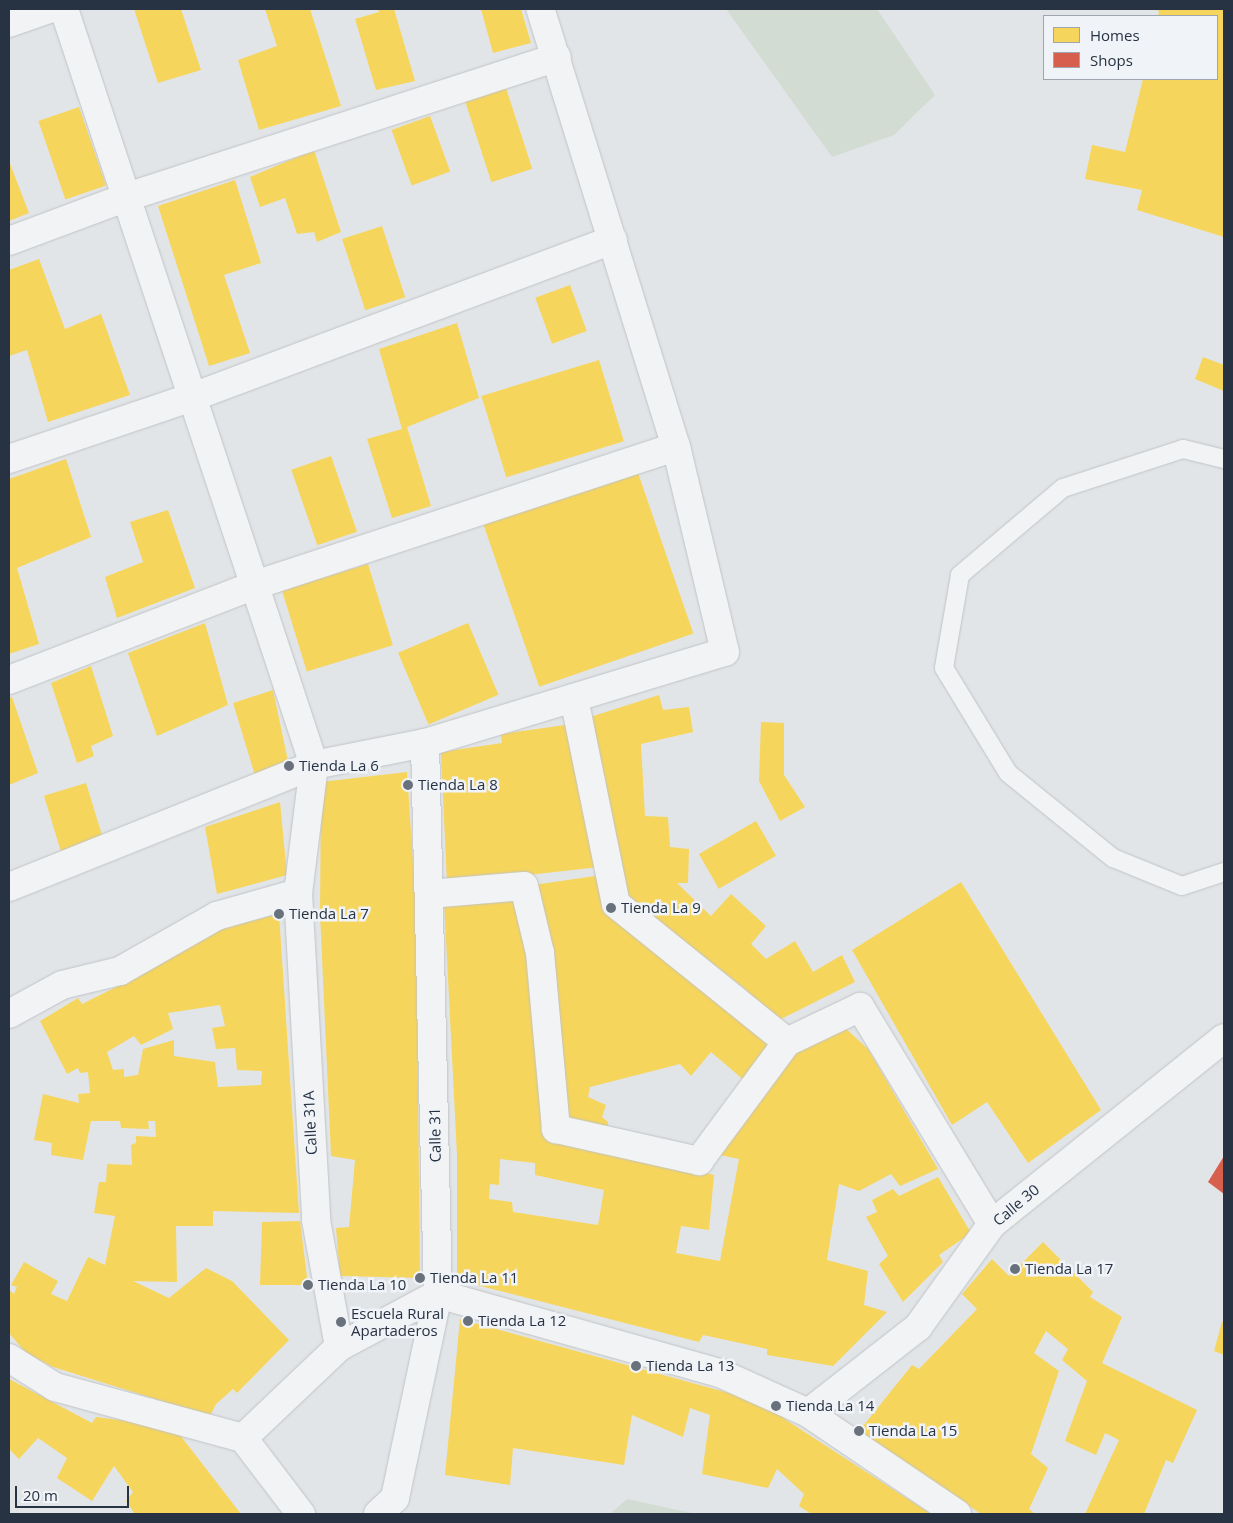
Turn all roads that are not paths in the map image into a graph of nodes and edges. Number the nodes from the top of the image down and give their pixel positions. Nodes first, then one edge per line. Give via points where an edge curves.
1 (50, 9) edge
2 (64, 9) edge
3 (540, 9) edge
4 (9, 23) edge
5 (557, 58) junction
6 (127, 197) junction
7 (613, 240) junction
8 (9, 241) edge
9 (191, 397) junction
10 (676, 447) junction
11 (9, 459) edge
12 (1224, 459) edge
13 (252, 586) junction
14 (9, 680) edge
15 (574, 698) junction
16 (425, 743) junction
17 (314, 765) junction
18 (1224, 872) edge
19 (9, 887) edge
20 (298, 893) junction
21 (429, 894) junction
22 (9, 1014) edge
23 (1224, 1038) edge
24 (787, 1042) junction
25 (992, 1224) junction
26 (438, 1294) junction
27 (340, 1347) junction
28 (9, 1358) edge
29 (808, 1413) junction
30 (243, 1438) junction
31 (301, 1514) edge
32 (378, 1514) edge
33 (957, 1514) edge

1 - 4 street
2 - 6 street
3 - 5 street
5 - 6 street
5 - 7 street
6 - 8 street
6 - 9 street
7 - 9 street
7 - 10 street
9 - 11 street
9 - 13 street
10 - 13 street
10 - 15 street via 725,652
12 - 18 lane via 1183,449 1063,488 960,575 944,668 1008,773 1113,858 1182,886
13 - 14 street
13 - 17 street
15 - 16 street
15 - 24 street via 616,904
16 - 17 street
16 - 21 street, Calle 31
17 - 19 street
17 - 20 street, Calle 31A
20 - 22 street via 217,916 120,971 62,985
20 - 27 street, Calle 31A via 316,1220
21 - 24 street via 524,886 540,953 556,1129 699,1161
21 - 26 street, Calle 31
23 - 25 street, Calle 30
24 - 25 street via 860,1007
25 - 29 street, Calle 30 via 918,1327
26 - 27 street
26 - 29 street via 722,1374
26 - 32 street, Calle 31 via 395,1498
27 - 30 street
28 - 30 street via 55,1387
29 - 33 street
30 - 31 street

